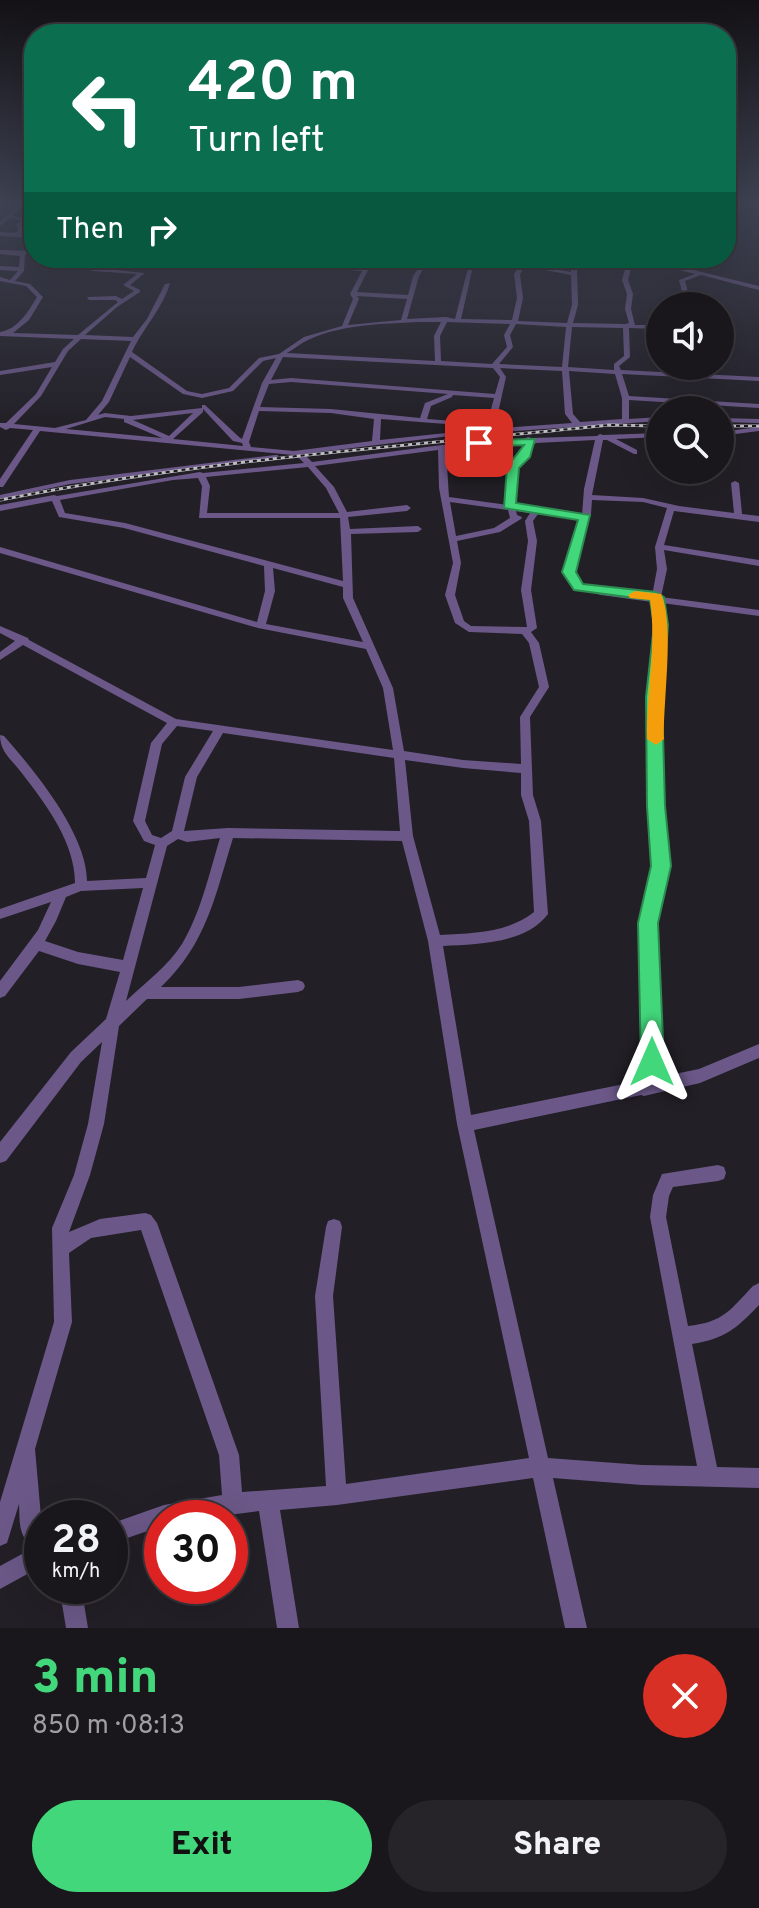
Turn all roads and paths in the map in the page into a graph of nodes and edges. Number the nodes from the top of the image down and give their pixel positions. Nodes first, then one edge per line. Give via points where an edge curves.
1 (13, 280) edge
2 (133, 280) edge
3 (359, 280) edge
4 (416, 280) edge
5 (468, 280) edge
6 (518, 280) edge
7 (574, 280) edge
8 (625, 280) edge
9 (726, 280) edge
10 (168, 284) dead end
11 (759, 288) edge
12 (353, 294) junction
13 (411, 297) junction
14 (89, 298) dead end
15 (122, 302) junction
16 (446, 319) junction
17 (458, 320) junction
18 (403, 322) junction
19 (515, 322) junction
20 (569, 325) junction
21 (626, 326) junction
22 (309, 327) dead end
23 (646, 327) edge
24 (344, 328) junction
25 (4, 334) edge
26 (77, 339) junction
27 (135, 339) junction
28 (296, 345) junction
29 (129, 353) junction
30 (282, 355) junction
31 (438, 362) junction
32 (56, 364) junction
33 (494, 365) junction
34 (565, 368) junction
35 (620, 371) junction
36 (646, 371) edge
37 (0, 373) edge
38 (734, 376) edge
39 (759, 379) edge
40 (268, 382) junction
41 (453, 393) junction
42 (217, 395) junction
43 (497, 396) junction
44 (626, 398) junction
45 (105, 402) junction
46 (759, 406) edge
47 (202, 409) junction
48 (256, 409) junction
49 (121, 417) junction
50 (378, 417) junction
51 (625, 419) junction
52 (646, 419) edge
53 (734, 420) edge
54 (89, 421) junction
55 (423, 421) junction
56 (759, 421) edge
57 (578, 425) junction
58 (4, 426) edge
59 (759, 429) edge
60 (37, 430) junction
61 (55, 430) junction
62 (496, 430) junction
63 (0, 432) edge
64 (734, 432) edge
65 (646, 435) edge
66 (602, 436) junction
67 (528, 439) junction
68 (167, 440) junction
69 (376, 441) junction
70 (246, 446) junction
71 (443, 451) junction
72 (634, 452) dead end
73 (290, 454) junction
74 (0, 462) edge
75 (14, 462) junction
76 (306, 464) junction
77 (200, 474) junction
78 (735, 483) dead end
79 (0, 485) edge
80 (0, 497) edge
81 (54, 497) junction
82 (587, 497) junction
83 (446, 502) junction
84 (509, 505) junction
85 (675, 507) junction
86 (0, 508) edge
87 (407, 508) dead end
88 (536, 511) junction
89 (344, 515) junction
90 (738, 515) junction
91 (513, 517) junction
92 (585, 518) junction
93 (759, 519) edge
94 (418, 529) dead end
95 (346, 532) junction
96 (455, 539) junction
97 (659, 547) junction
98 (0, 550) edge
99 (759, 563) edge
100 (268, 564) junction
101 (347, 585) junction
102 (656, 597) junction
103 (759, 613) edge
104 (261, 626) junction
105 (0, 629) edge
106 (525, 631) junction
107 (24, 640) junction
108 (368, 646) junction
109 (0, 657) edge
110 (174, 722) junction
111 (221, 728) junction
112 (0, 739) edge
113 (399, 753) junction
114 (527, 769) junction
115 (228, 833) junction
116 (177, 834) junction
117 (407, 836) junction
118 (162, 843) junction
119 (149, 883) junction
120 (81, 886) junction
121 (60, 894) junction
122 (0, 914) edge
123 (435, 941) junction
124 (35, 944) junction
125 (128, 967) junction
126 (298, 986) dead end
127 (0, 992) edge
128 (146, 993) junction
129 (113, 1021) junction
130 (759, 1051) edge
131 (644, 1089) junction
132 (465, 1124) junction
133 (0, 1155) edge
134 (718, 1173) dead end
135 (334, 1227) dead end
136 (61, 1249) junction
137 (759, 1292) edge
138 (682, 1336) junction
139 (27, 1440) junction
140 (539, 1467) junction
141 (709, 1477) junction
142 (759, 1478) edge
143 (337, 1495) junction
144 (30, 1500) edge
145 (233, 1500) edge
146 (268, 1501) junction
147 (248, 1502) edge
148 (0, 1536) edge
149 (24, 1565) edge
150 (0, 1578) edge
151 (73, 1604) edge
152 (77, 1628) edge
153 (288, 1628) edge
154 (576, 1628) edge

1 - 25 street via 40,297 27,319
2 - 15 street via 126,285 138,291
3 - 12 street
4 - 13 street
5 - 17 street
6 - 19 street
7 - 20 street
8 - 21 street via 632,324
9 - 11 street
10 - 27 street
12 - 13 street
12 - 24 street
13 - 18 street
14 - 15 street
15 - 26 street
16 - 17 street
16 - 18 street
16 - 31 street via 437,336
17 - 19 street
18 - 24 street
19 - 20 street
19 - 33 street via 507,335 510,347
20 - 21 street
20 - 34 street
21 - 23 street
21 - 35 street via 627,357 616,365
22 - 28 street
24 - 28 street
25 - 26 street
26 - 27 street
26 - 32 street
27 - 29 street
28 - 30 street
29 - 42 street via 185,393
29 - 45 street
30 - 31 street
30 - 40 street
30 - 42 street via 261,359 231,390
31 - 33 street
32 - 37 street
32 - 58 street via 39,395
33 - 34 street
33 - 43 street via 503,377
34 - 35 street
34 - 57 street via 569,414
35 - 36 street
35 - 44 street
38 - 39 street
40 - 41 street
40 - 48 street
41 - 43 street
41 - 55 street via 428,405
42 - 47 street
43 - 62 street
44 - 46 street
44 - 51 street
45 - 49 street
45 - 54 street
47 - 49 street
47 - 68 street
47 - 70 street
48 - 50 street
48 - 70 street
49 - 54 street
49 - 68 street
50 - 55 street
50 - 69 street
51 - 52 street
51 - 57 street
53 - 56 street
54 - 61 street
55 - 62 street
57 - 62 street
58 - 60 street
58 - 63 street
59 - 64 street
60 - 61 street
60 - 75 street
61 - 68 street
62 - 69 street
65 - 66 street
66 - 67 street
66 - 72 street
66 - 82 street
67 - 71 street
67 - 84 street via 532,443 526,446 525,457 513,467
68 - 70 street
69 - 73 street
70 - 73 street
71 - 76 street
71 - 83 street
73 - 76 street via 302,456
73 - 80 street via 70,482
74 - 75 street
75 - 79 street
76 - 77 street
76 - 89 street via 330,487
77 - 81 street
77 - 89 street via 206,486 202,516
78 - 90 street
81 - 86 street
81 - 100 street via 62,515
82 - 85 street
82 - 92 street
83 - 84 street
83 - 96 street
84 - 88 street
84 - 91 street
85 - 90 street
85 - 97 street
87 - 89 street
88 - 91 street
88 - 92 street
88 - 106 street via 529,521 536,541 525,589 532,628
89 - 95 street
90 - 93 street
91 - 96 street via 497,530
92 - 102 street via 573,549 572,580 579,587
94 - 95 street
95 - 101 street
96 - 106 street via 457,563 450,595 460,623 469,629
97 - 99 street
97 - 102 street via 662,569
98 - 104 street
100 - 101 street
100 - 104 street via 270,591
101 - 108 street
102 - 103 street
102 - 131 street via 661,625 654,697 661,866 648,923 652,1062
104 - 108 street
105 - 107 street
106 - 114 street via 534,643 544,687 525,717
107 - 109 street
107 - 110 street
108 - 113 street via 388,688
110 - 111 street
110 - 118 street via 157,743 139,821 148,838
111 - 113 street
111 - 116 street via 191,777
112 - 120 street via 68,832 84,870
113 - 114 street
113 - 117 street
114 - 123 street via 541,914 511,933
115 - 116 street
115 - 117 street
115 - 128 street via 202,918 186,949
116 - 118 street
117 - 123 street
118 - 119 street
119 - 120 street
119 - 125 street
120 - 121 street
121 - 122 street
121 - 124 street via 55,913
123 - 132 street
124 - 125 street
124 - 127 street
125 - 129 street
126 - 128 street via 239,993
128 - 129 street
129 - 133 street via 76,1057
129 - 136 street via 96,1124 60,1228
130 - 131 street via 700,1076
131 - 132 street
132 - 140 street
134 - 138 street via 668,1180 661,1195 658,1217
135 - 143 street via 324,1296
136 - 139 street via 63,1322
136 - 145 street via 90,1226 145,1221 151,1229 229,1455
137 - 138 street via 732,1323 715,1332
138 - 141 street
139 - 144 street
139 - 148 street
140 - 141 street
140 - 143 street
140 - 154 street
141 - 142 street
143 - 146 street
146 - 147 street
146 - 153 street
149 - 150 street
151 - 152 street

